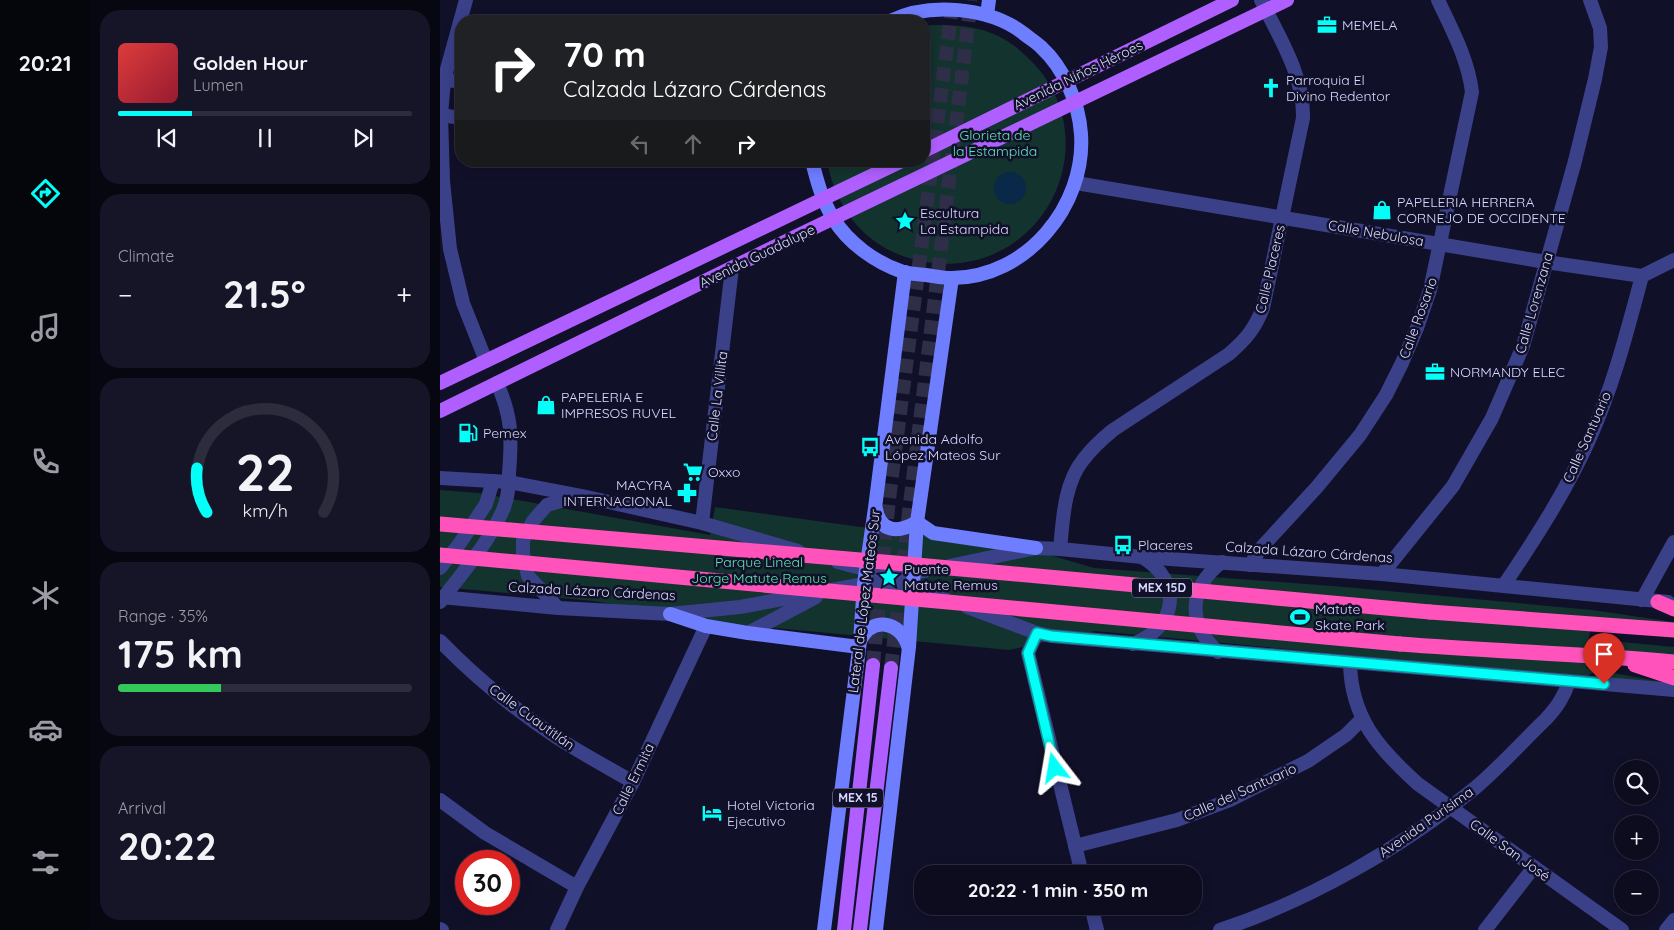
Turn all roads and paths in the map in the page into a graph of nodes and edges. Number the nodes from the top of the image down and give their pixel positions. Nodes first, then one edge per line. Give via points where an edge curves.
1 (466, 0) edge
2 (989, 0) edge
3 (1232, 0) edge
4 (1287, 0) edge
5 (1438, 0) edge
6 (1590, 0) edge
7 (939, 4) edge
8 (1263, 5) edge
9 (462, 15) edge
10 (907, 15) edge
11 (987, 15) junction
12 (455, 37) edge
13 (442, 80) edge
14 (455, 81) edge
15 (1066, 81) junction
16 (1075, 102) junction
17 (440, 115) edge
18 (455, 117) edge
19 (930, 148) edge
20 (813, 167) edge
21 (890, 167) edge
22 (1076, 183) junction
23 (824, 200) junction
24 (1282, 216) junction
25 (833, 219) junction
26 (1440, 244) junction
27 (1674, 260) edge
28 (1546, 262) junction
29 (732, 268) junction
30 (905, 272) junction
31 (1642, 276) junction
32 (952, 278) junction
33 (486, 361) junction
34 (440, 383) edge
35 (497, 383) junction
36 (440, 411) edge
37 (440, 478) edge
38 (493, 481) junction
39 (509, 482) junction
40 (582, 496) junction
41 (875, 508) junction
42 (917, 522) junction
43 (702, 523) junction
44 (440, 524) edge
45 (1674, 542) edge
46 (1036, 548) junction
47 (1060, 549) junction
48 (440, 555) edge
49 (1142, 557) junction
50 (1222, 562) junction
51 (1250, 565) junction
52 (440, 568) edge
53 (1382, 574) junction
54 (865, 577) junction
55 (913, 580) junction
56 (1504, 585) junction
57 (828, 591) junction
58 (441, 598) edge
59 (1642, 600) junction
60 (1658, 602) junction
61 (1674, 602) edge
62 (558, 608) junction
63 (1674, 609) edge
64 (670, 614) junction
65 (706, 626) junction
66 (1674, 630) edge
67 (748, 633) junction
68 (1037, 633) junction
69 (440, 641) edge
70 (859, 644) junction
71 (1132, 644) junction
72 (908, 647) junction
73 (1218, 652) junction
74 (1607, 656) junction
75 (1674, 662) edge
76 (1350, 663) junction
77 (873, 666) tunnel mouth
78 (892, 668) tunnel mouth
79 (1674, 678) edge
80 (1569, 681) junction
81 (1674, 690) edge
82 (1362, 719) junction
83 (633, 782) junction
84 (440, 800) edge
85 (1450, 807) junction
86 (1074, 846) junction
87 (1079, 865) edge
88 (1534, 867) junction
89 (577, 887) junction
90 (1094, 915) edge
91 (1674, 920) edge
92 (557, 930) edge
93 (824, 930) edge
94 (844, 930) edge
95 (860, 930) edge
96 (876, 930) edge
97 (1098, 930) edge
98 (1220, 930) edge
99 (1484, 930) edge
100 (1622, 930) edge
101 (1666, 930) edge

1 - 9 street
2 - 11 main road
3 - 15 main road, Avenida Niños Héroes
4 - 8 main road, Avenida Niños Héroes
5 - 26 street, Calle Rosario via 1463,54 1472,92
6 - 28 street, Calle Lorenzana via 1600,28 1601,47 1575,161
7 - 10 main road
7 - 11 main road
8 - 16 main road, Avenida Niños Héroes
8 - 24 street, Calle Placeres via 1295,70 1303,103 1303,118
11 - 15 main road via 1016,28 1042,47
12 - 13 street
13 - 14 street
13 - 17 street
15 - 16 main road
15 - 19 main road, Avenida Niños Héroes
16 - 22 main road via 1082,142
16 - 25 main road, Avenida Guadalupe
17 - 18 street
17 - 33 street via 450,248 463,303
20 - 23 main road
21 - 23 main road
22 - 24 street, Calle Nebulosa
22 - 32 main road via 1054,225 1019,257 976,275
23 - 25 main road
23 - 33 main road, Avenida Guadalupe
24 - 26 street, Calle Nebulosa
24 - 47 street, Calle Placeres via 1263,308 1256,326 1229,354 1113,430 1081,461 1065,504
25 - 29 main road, Avenida Guadalupe
25 - 30 main road via 853,242 881,263
26 - 28 street, Calle Nebulosa
26 - 51 street, Calle Rosario via 1430,290 1417,328 1386,395 1344,456 1261,548
27 - 31 street
28 - 31 street, Calle Nebulosa
28 - 53 street, Calle Lorenzana via 1523,346 1492,418 1453,486
29 - 35 main road, Avenida Guadalupe
29 - 43 street, Calle La Villita
30 - 32 main road
30 - 41 main road, Lateral de López Mateos Sur
31 - 56 street, Calle Santuario via 1614,376 1589,440 1558,500
32 - 42 main road
33 - 34 main road, Avenida Guadalupe
35 - 36 main road, Avenida Guadalupe
35 - 39 street via 510,423
37 - 38 street, Calzada Lázaro Cárdenas
38 - 39 street, Calzada Lázaro Cárdenas
38 - 52 street via 486,504
39 - 40 street, Calzada Lázaro Cárdenas
39 - 58 street via 504,509 483,545
40 - 43 street, Calzada Lázaro Cárdenas
40 - 62 street via 547,506 533,521 523,540 522,554 528,576
41 - 42 main road via 879,520 890,528 902,530
41 - 54 main road, Lateral de López Mateos Sur
42 - 46 main road via 933,532
42 - 55 main road
43 - 54 street, Calzada Lázaro Cárdenas
44 - 66 highway, MEX 15D, bridge via 1485,617
45 - 59 street
46 - 47 street, Calzada Lázaro Cárdenas
46 - 55 street, Calzada Lázaro Cárdenas
47 - 49 street, Calzada Lázaro Cárdenas
48 - 74 highway, Calzada Lázaro Cárdenas, bridge via 1483,651
49 - 50 street, Calzada Lázaro Cárdenas
49 - 71 street via 1163,574 1169,605 1158,629 1147,639
50 - 51 street, Calzada Lázaro Cárdenas
50 - 73 street via 1203,580 1195,607 1200,631
51 - 53 street, Calzada Lázaro Cárdenas
53 - 56 street, Calzada Lázaro Cárdenas
54 - 55 street, Calzada Lázaro Cárdenas
54 - 57 street, Calzada Lázaro Cárdenas
54 - 70 main road, Lateral de López Mateos Sur
55 - 68 street, Calzada Lázaro Cárdenas
55 - 72 main road
56 - 59 street, Calzada Lázaro Cárdenas
57 - 64 street, Calzada Lázaro Cárdenas via 740,607
57 - 67 street
58 - 62 street, Calzada Lázaro Cárdenas
59 - 60 street, Calzada Lázaro Cárdenas
60 - 61 street, Calzada Lázaro Cárdenas
60 - 63 highway
62 - 64 street, Calzada Lázaro Cárdenas
64 - 65 main road
65 - 67 main road
65 - 83 street, Calle Ermita
67 - 70 main road
68 - 71 street, Calzada Lázaro Cárdenas
68 - 86 street via 1028,653
69 - 83 street, Calle Cuautitlán via 510,704 556,737
70 - 72 main road via 868,630 887,625 903,635
70 - 93 main road, Lateral de López Mateos Sur
71 - 73 street, Calzada Lázaro Cárdenas
72 - 96 main road
73 - 76 street, Calzada Lázaro Cárdenas
74 - 75 highway, Calzada Lázaro Cárdenas
74 - 79 highway
76 - 80 street, Calzada Lázaro Cárdenas
76 - 82 street, Calle San José via 1350,684
77 - 94 main road, MEX 15
78 - 95 main road, MEX 15
80 - 81 street, Calzada Lázaro Cárdenas
80 - 85 street, Avenida Purísima via 1565,694 1546,719
82 - 85 street, Calle San José via 1400,768
82 - 86 street, Calle del Santuario via 1316,756 1230,800 1177,820
83 - 89 street, Calle Ermita
84 - 89 street via 485,833
85 - 88 street, Calle San José
85 - 98 street, Avenida Purísima via 1363,865 1300,897
86 - 87 street
88 - 99 street
88 - 100 street, Calle San José
89 - 92 street, Calle Ermita
90 - 97 street
91 - 101 street

